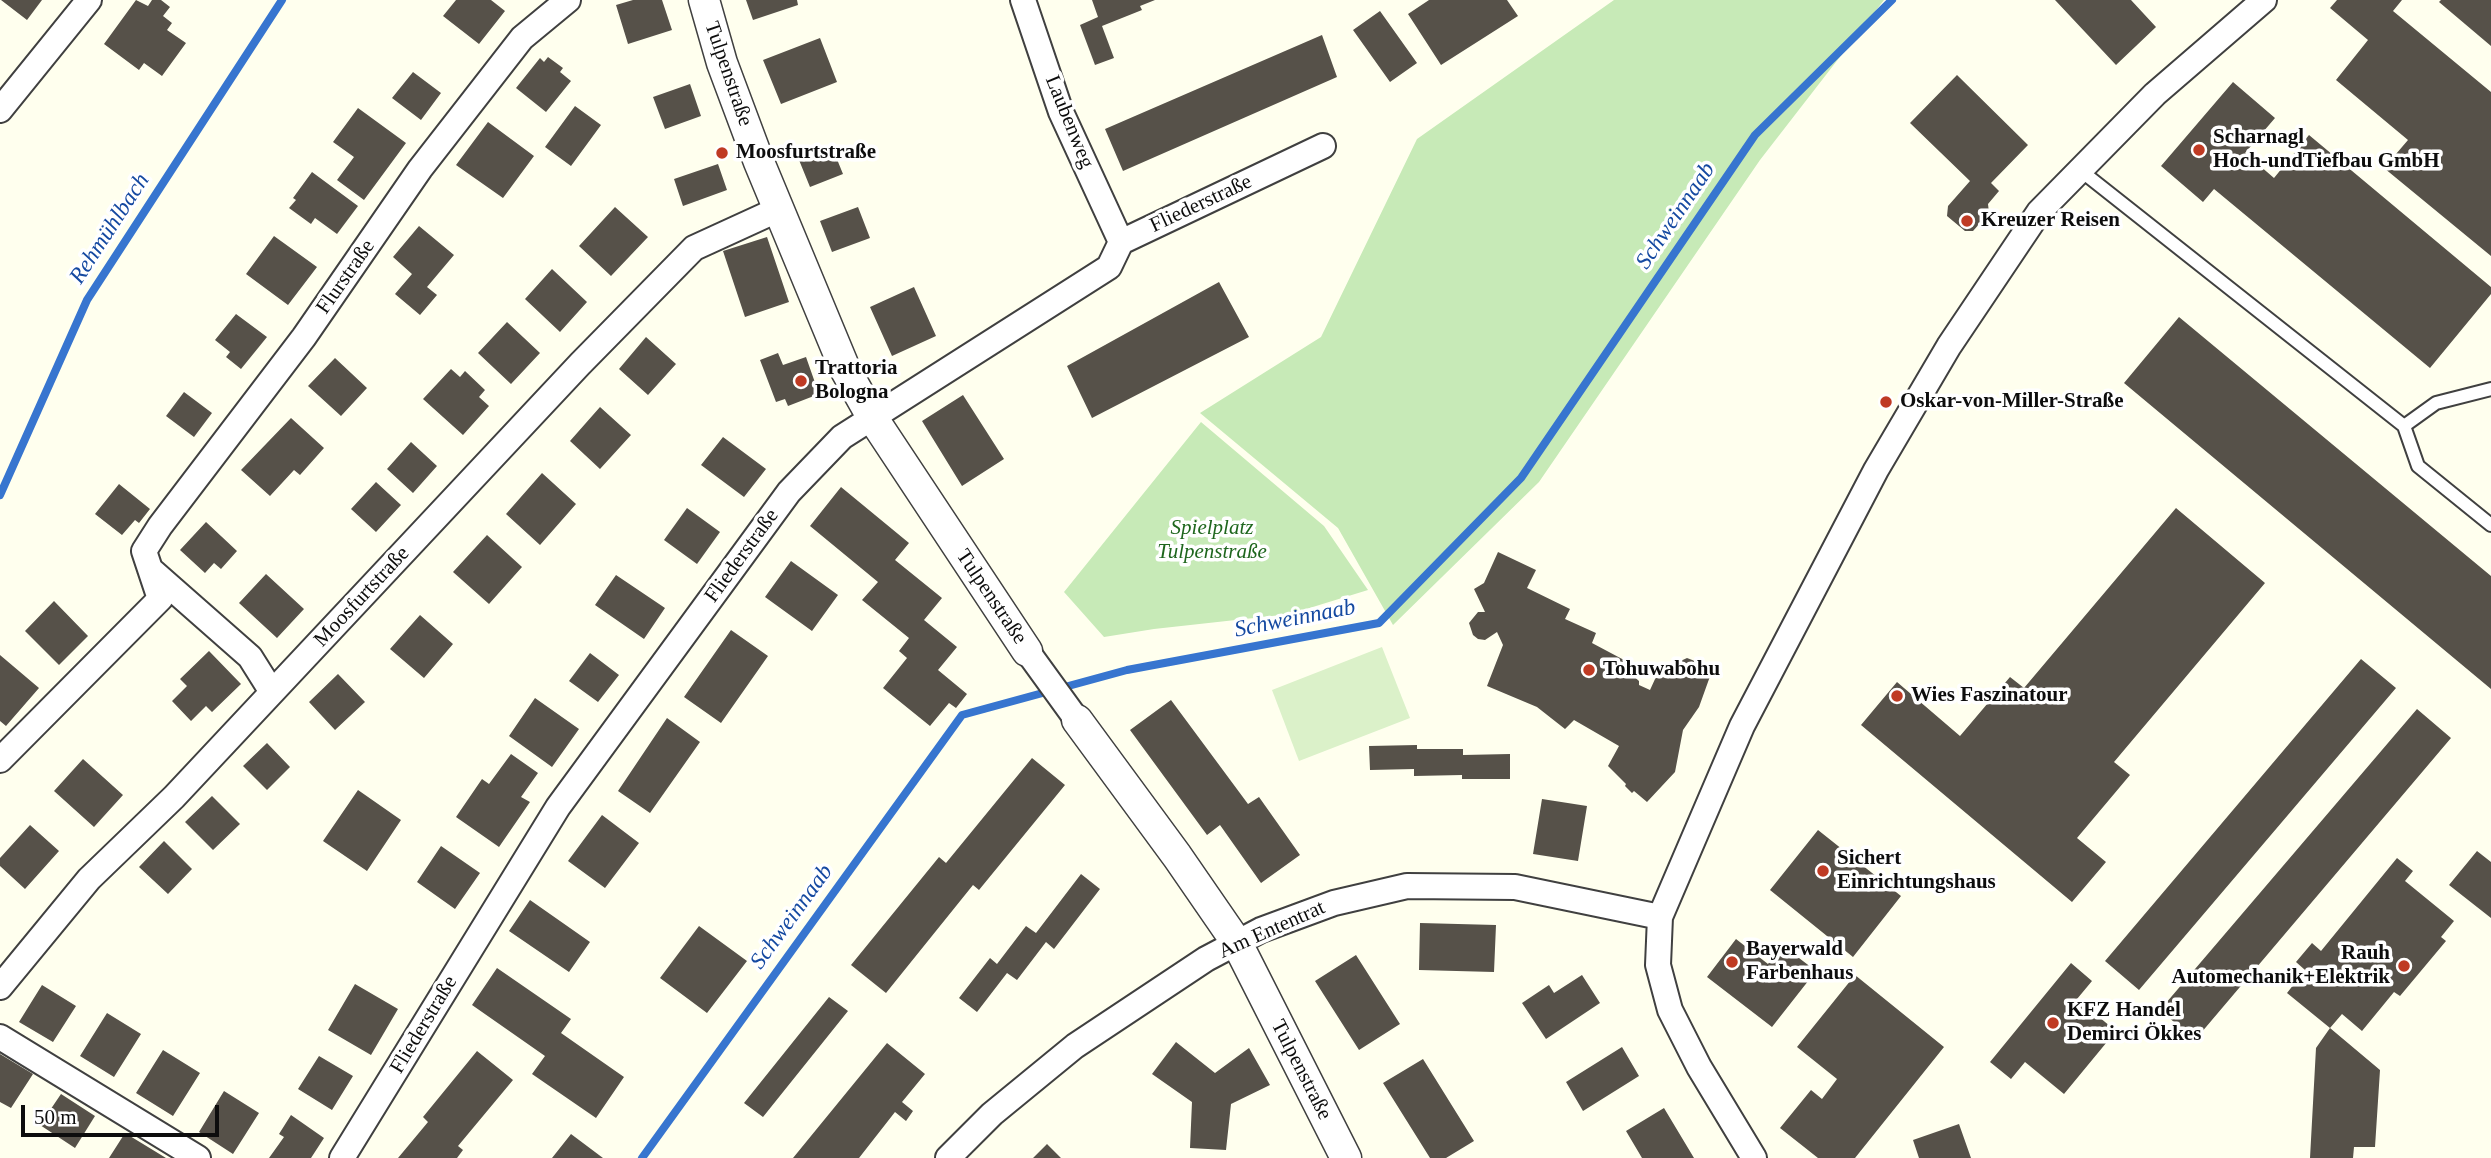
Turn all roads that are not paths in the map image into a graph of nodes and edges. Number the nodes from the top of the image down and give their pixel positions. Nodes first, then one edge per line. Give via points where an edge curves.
1 (89, 0) edge
2 (568, 0) edge
3 (704, 0) edge
4 (1023, 0) edge
5 (2263, 0) edge
6 (0, 110) edge
7 (1323, 146) dead end
8 (2080, 170) junction
9 (778, 210) junction
10 (1121, 242) junction
11 (2491, 389) edge
12 (872, 417) junction
13 (2404, 426) junction
14 (2491, 525) edge
15 (148, 567) junction
16 (1027, 651) joint
17 (272, 692) junction
18 (1077, 720) joint
19 (0, 760) edge
20 (1660, 917) junction
21 (1237, 943) junction
22 (0, 987) edge
23 (0, 1037) edge
24 (198, 1158) edge
25 (342, 1158) edge
26 (948, 1158) edge
27 (1346, 1158) edge
28 (1754, 1158) edge

1 - 6 street
2 - 15 street, Flurstraße via 522,38 420,169 304,337 160,526 144,551
3 - 9 street, Tulpenstraße via 722,63
4 - 10 street, Laubenweg via 1061,112
5 - 8 street via 2155,93
7 - 10 street, Fliederstraße
8 - 13 lane
8 - 20 street via 2039,212 1949,346 1876,470 1742,726
9 - 12 street, Tulpenstraße via 845,369
9 - 17 street, Moosfurtstraße via 694,248
10 - 12 street, Fliederstraße via 1109,267
11 - 13 lane via 2436,402
12 - 16 street, Tulpenstraße
12 - 25 street, Fliederstraße via 842,437 789,492 558,807
13 - 14 lane via 2418,466
15 - 17 street via 250,657
15 - 19 street via 160,599
16 - 18 street, Tulpenstraße
17 - 22 street, Moosfurtstraße via 89,879
18 - 21 street, Tulpenstraße
20 - 21 street, Am Ententrat via 1515,887 1407,886 1334,902
20 - 28 street via 1658,965 1670,1010
21 - 26 street, Am Ententrat via 1075,1045 992,1114
21 - 27 street, Tulpenstraße
23 - 24 street

